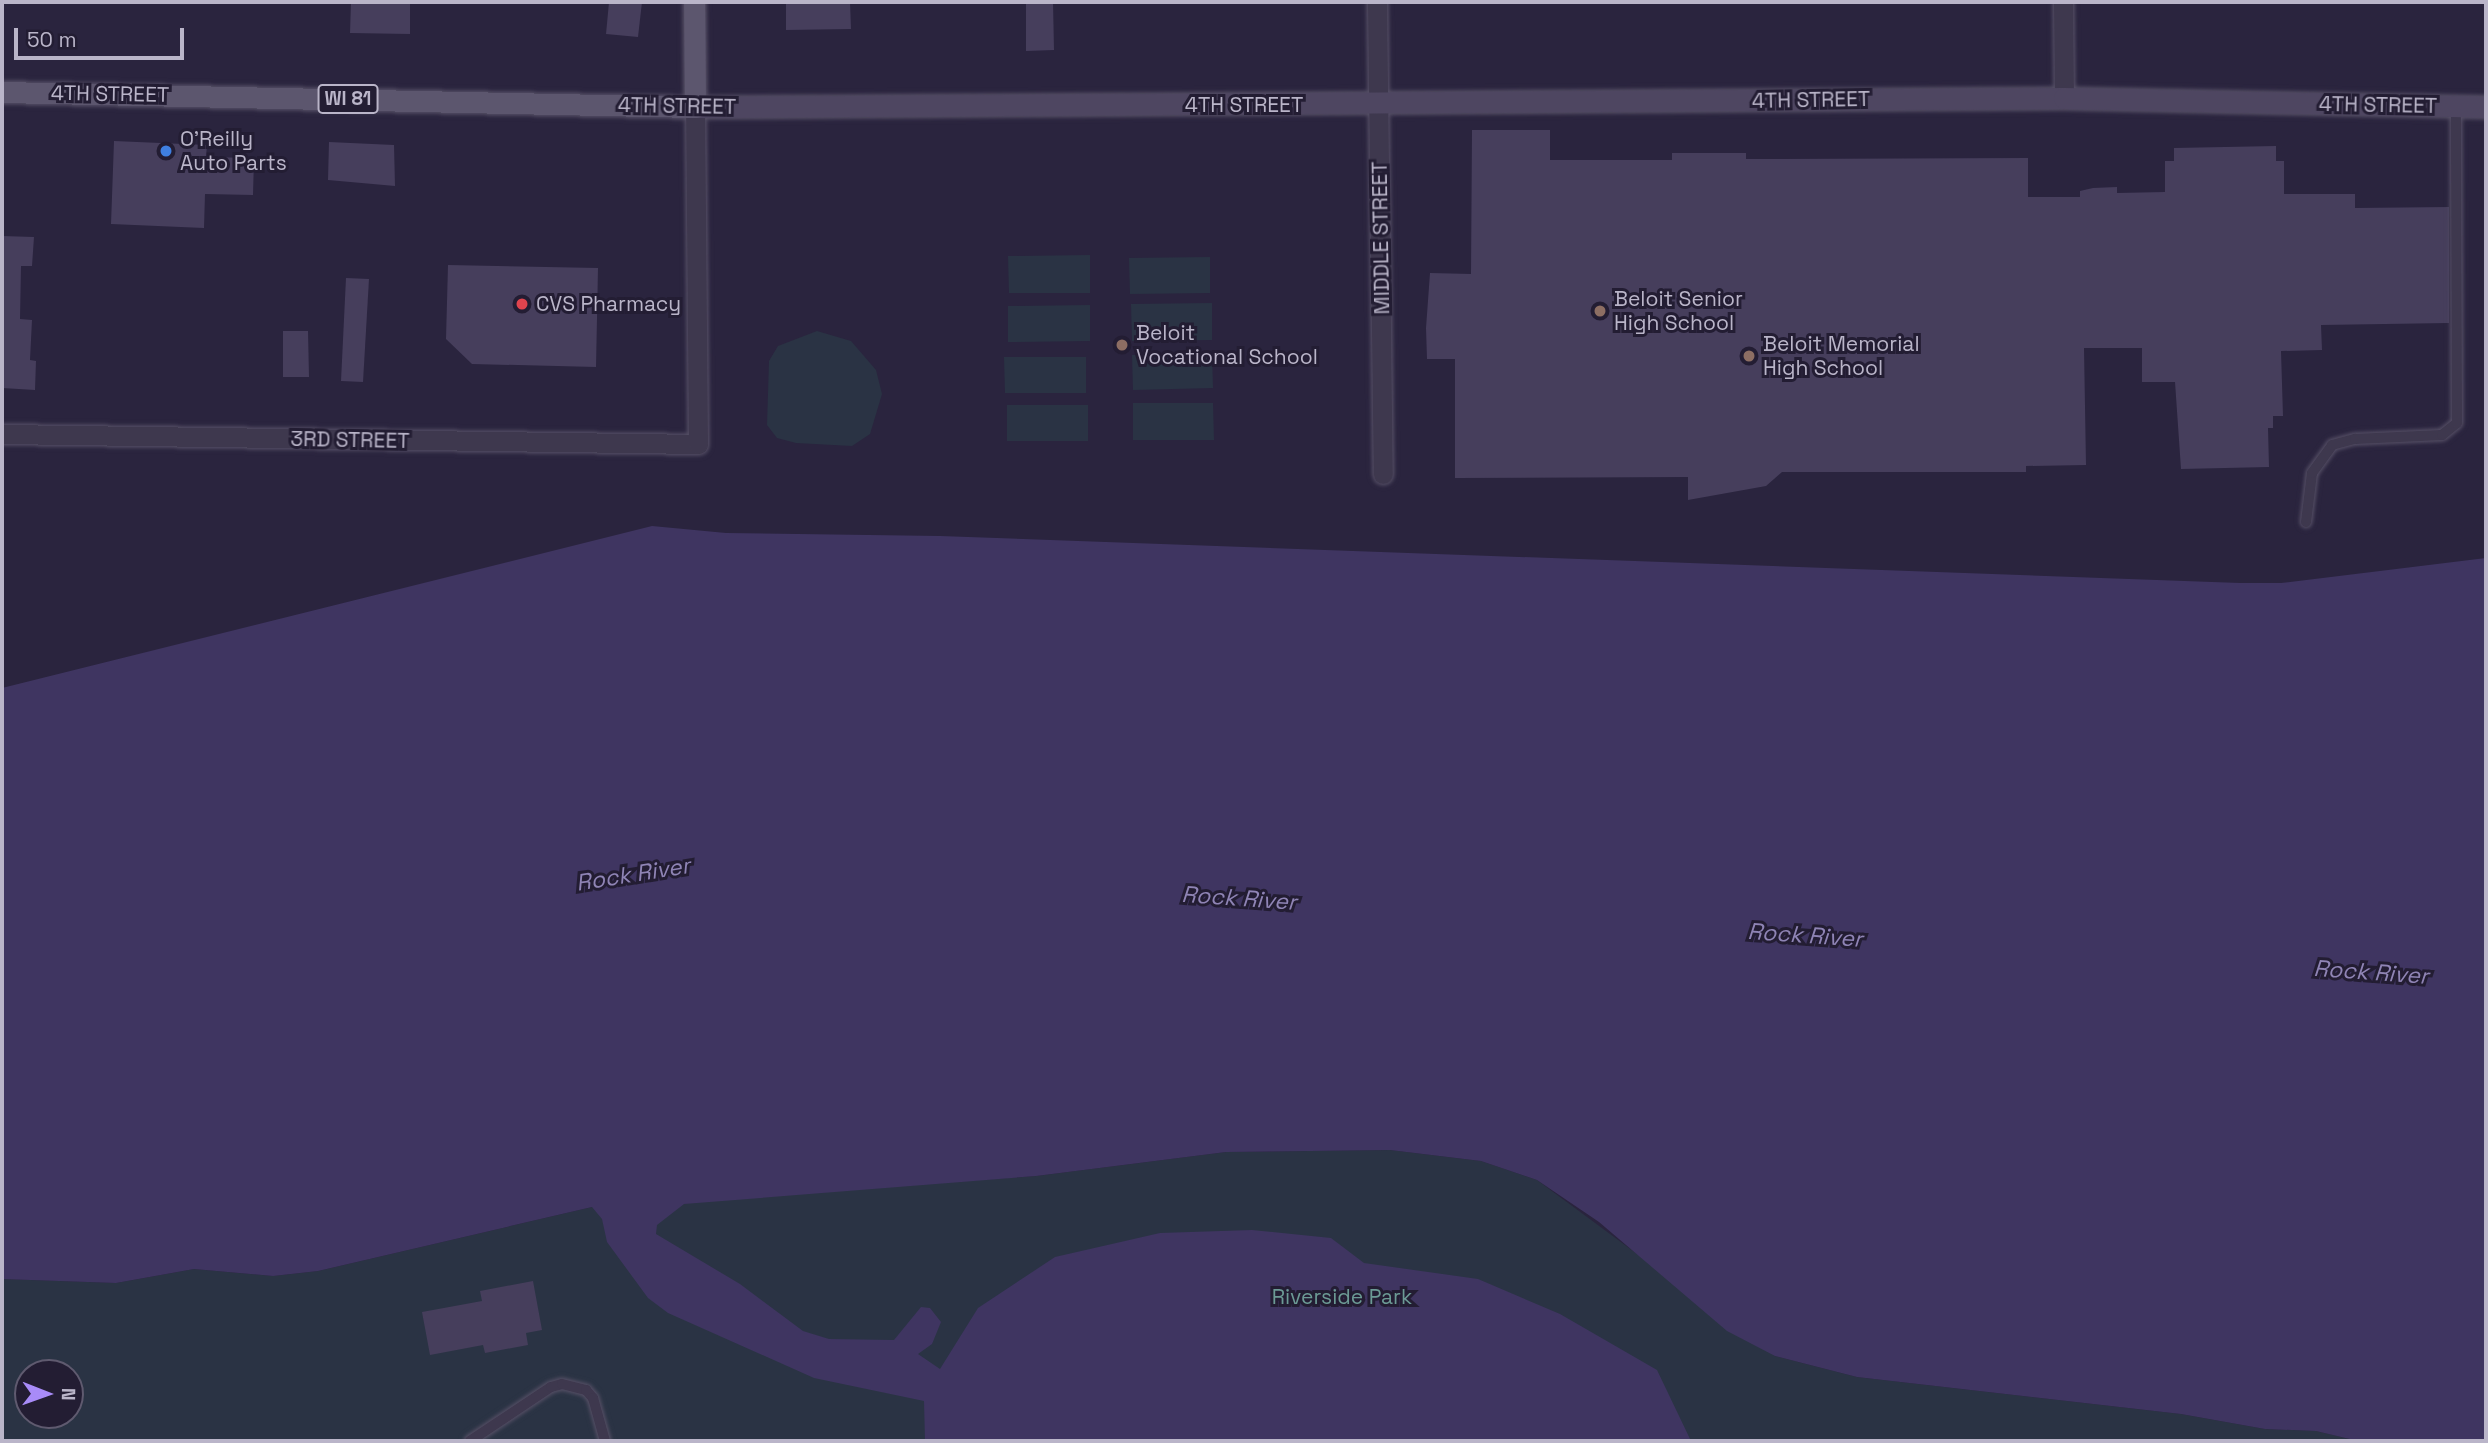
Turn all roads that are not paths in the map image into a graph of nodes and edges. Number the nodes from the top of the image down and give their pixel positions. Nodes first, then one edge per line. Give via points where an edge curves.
1 (694, 2) edge
2 (1377, 2) edge
3 (2063, 2) edge
4 (2, 92) edge
5 (2064, 97) junction
6 (1380, 104) junction
7 (2456, 106) junction
8 (695, 107) junction
9 (2486, 107) edge
10 (2, 434) edge
11 (1383, 474) dead end
12 (2306, 522) dead end
13 (470, 1441) edge
14 (606, 1441) edge

1 - 8 main road
2 - 6 street, MIDDLE STREET
3 - 5 street
4 - 8 main road, 4TH STREET / WI 81
5 - 6 street, 4TH STREET
5 - 7 street, 4TH STREET
6 - 8 street, 4TH STREET
6 - 11 street, MIDDLE STREET
7 - 9 street, 4TH STREET
7 - 12 lane via 2457,423 2442,435 2355,439 2332,445 2312,473
8 - 10 street, 3RD STREET via 698,444
13 - 14 lane via 562,1384 586,1390 593,1398

